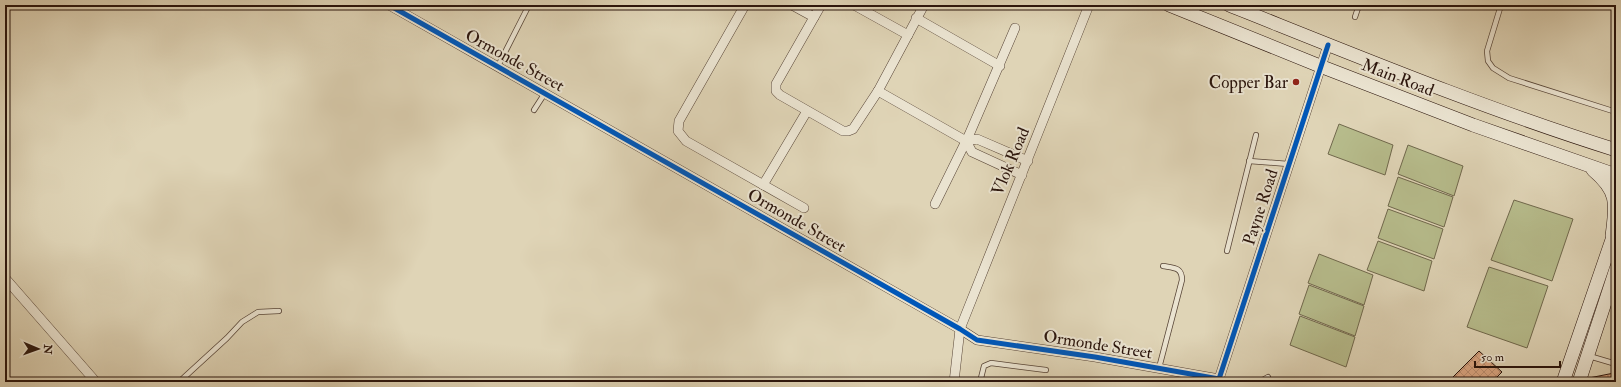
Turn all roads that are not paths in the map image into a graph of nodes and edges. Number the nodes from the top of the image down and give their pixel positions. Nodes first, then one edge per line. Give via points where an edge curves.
1 (389, 5) edge
2 (529, 5) edge
3 (745, 5) edge
4 (792, 5) edge
5 (821, 5) edge
6 (854, 5) edge
7 (924, 5) edge
8 (1089, 5) edge
9 (1169, 5) edge
10 (1229, 5) edge
11 (1359, 5) edge
12 (1501, 5) edge
13 (814, 17) junction
14 (1355, 17) dead end
15 (916, 18) junction
16 (1015, 28) dead end
17 (908, 35) junction
18 (1328, 44) junction
19 (498, 66) junction
20 (1000, 66) junction
21 (1320, 66) junction
22 (878, 91) junction
23 (545, 93) junction
24 (534, 110) dead end
25 (807, 111) junction
26 (1616, 112) edge
27 (1256, 135) dead end
28 (966, 141) junction
29 (1616, 150) edge
30 (1028, 161) junction
31 (1249, 162) junction
32 (1288, 164) junction
33 (1590, 167) junction
34 (1022, 175) junction
35 (1616, 175) edge
36 (763, 185) junction
37 (935, 204) dead end
38 (804, 208) dead end
39 (1612, 243) edge
40 (1227, 251) dead end
41 (1162, 266) dead end
42 (1616, 269) edge
43 (5, 278) edge
44 (279, 312) dead end
45 (960, 329) junction
46 (1587, 356) junction
47 (1616, 364) edge
48 (1159, 368) junction
49 (1046, 370) dead end
50 (1268, 377) dead end
51 (1222, 381) edge
52 (96, 382) edge
53 (179, 382) edge
54 (954, 382) edge
55 (980, 382) edge
56 (1259, 382) edge
57 (1562, 382) edge
58 (1579, 382) edge

1 - 19 street, Ormonde Street
2 - 19 lane
3 - 36 street via 679,122 678,131 686,141
4 - 13 street
5 - 13 street
6 - 17 street
7 - 15 street
8 - 30 street, Vlok Road
9 - 21 main road, Main Road
10 - 18 main road, Main Road
11 - 14 lane
12 - 26 lane via 1487,51 1492,68 1509,78
13 - 25 street via 775,87 780,95
15 - 17 street
15 - 20 street
16 - 20 street
17 - 22 street
18 - 21 street, Payne Road
18 - 29 main road, Main Road via 1556,131
19 - 23 street, Ormonde Street
20 - 28 street
21 - 32 street, Payne Road
21 - 33 main road, Main Road
22 - 25 street via 851,131 843,131
22 - 28 street
23 - 24 lane
23 - 45 street, Ormonde Street
25 - 36 street
27 - 31 lane
28 - 30 street via 978,139
28 - 34 street via 972,152
28 - 37 street
30 - 34 street, Vlok Road
31 - 32 lane
31 - 40 lane
32 - 51 street, Payne Road
33 - 35 main road, Main Road
33 - 39 main road via 1607,183 1615,200
34 - 45 street, Vlok Road
36 - 38 street
39 - 57 main road
41 - 48 lane via 1178,269 1182,274 1182,280
42 - 46 main road
43 - 52 street
44 - 53 lane via 258,312 242,322
45 - 48 street, Ormonde Street via 978,340
45 - 54 street, Vlok Road
46 - 47 lane
46 - 58 main road
48 - 51 street, Ormonde Street
49 - 55 lane via 991,363 984,366
50 - 56 lane

